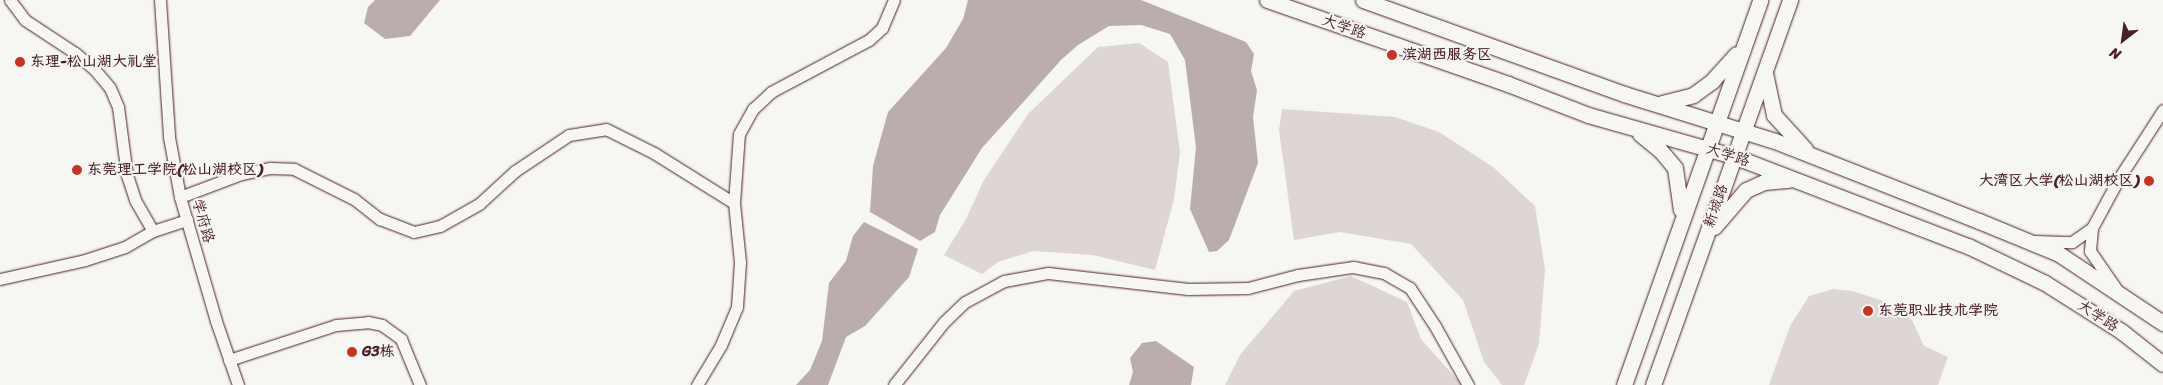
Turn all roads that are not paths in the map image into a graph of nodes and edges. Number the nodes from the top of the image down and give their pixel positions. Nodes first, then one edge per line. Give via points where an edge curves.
1 (10, 0) edge
2 (160, 0) edge
3 (894, 0) edge
4 (1267, 0) edge
5 (1363, 0) edge
6 (1760, 0) edge
7 (1790, 0) edge
8 (1745, 40) junction
9 (1765, 67) junction
10 (1651, 102) junction
11 (2163, 110) edge
12 (1716, 122) junction
13 (1621, 125) junction
14 (1741, 130) junction
15 (1707, 148) junction
16 (1733, 156) junction
17 (1816, 157) junction
18 (1798, 181) junction
19 (180, 197) junction
20 (734, 203) junction
21 (187, 220) junction
22 (2092, 228) junction
23 (153, 231) junction
24 (1677, 232) junction
25 (2028, 242) junction
26 (1701, 250) junction
27 (0, 279) edge
28 (2117, 290) junction
29 (2163, 322) edge
30 (229, 360) junction
31 (2163, 364) edge
32 (238, 385) edge
33 (420, 385) edge
34 (697, 385) edge
35 (894, 385) edge
36 (1468, 385) edge
37 (1624, 385) edge
38 (1653, 385) edge

1 - 23 street via 25,20 75,53 110,88 118,107 127,175 135,200
2 - 19 street, 学府路 via 169,136
3 - 20 street via 882,28 868,40 771,92 754,109 740,134
4 - 13 main road, 大学路
5 - 10 main road, 大学路
6 - 8 main road, 新城路
7 - 9 main road, 新城路
8 - 10 main road via 1721,72 1692,95 1673,103
8 - 12 main road, 新城路
9 - 14 main road, 新城路
9 - 17 main road via 1765,88 1774,116 1794,140
10 - 12 main road, 大学路
11 - 22 street via 2119,178
12 - 14 main road, 大学路
12 - 15 main road, 新城路
13 - 15 main road, 大学路
13 - 24 main road via 1653,143 1675,168 1681,192
14 - 16 main road, 新城路
14 - 17 main road, 大学路
15 - 16 main road, 大学路
15 - 24 main road, 新城路
16 - 18 main road, 大学路
16 - 26 main road, 新城路
17 - 25 main road, 大学路
18 - 26 main road via 1773,180 1746,190 1724,212
18 - 31 main road, 大学路 via 1968,246 2045,283 2121,331
19 - 20 street via 241,174 270,168 294,168 354,199 380,219 414,232 440,226 479,204 515,171 569,135 606,130 654,152
19 - 21 street, 学府路
20 - 34 street via 740,262 737,307 721,345
21 - 23 street
21 - 30 street, 学府路
22 - 25 street via 2072,242
22 - 28 street via 2090,251
23 - 27 street via 126,247 85,260
24 - 37 main road, 新城路
25 - 28 main road, 大学路 via 2059,254
26 - 38 main road, 新城路
28 - 29 main road, 大学路
30 - 32 street, 学府路
30 - 33 street via 336,325 368,322 382,325 401,339
35 - 36 street via 944,322 965,302 1004,281 1048,273 1188,289 1248,288 1298,275 1353,267 1384,273 1410,288

